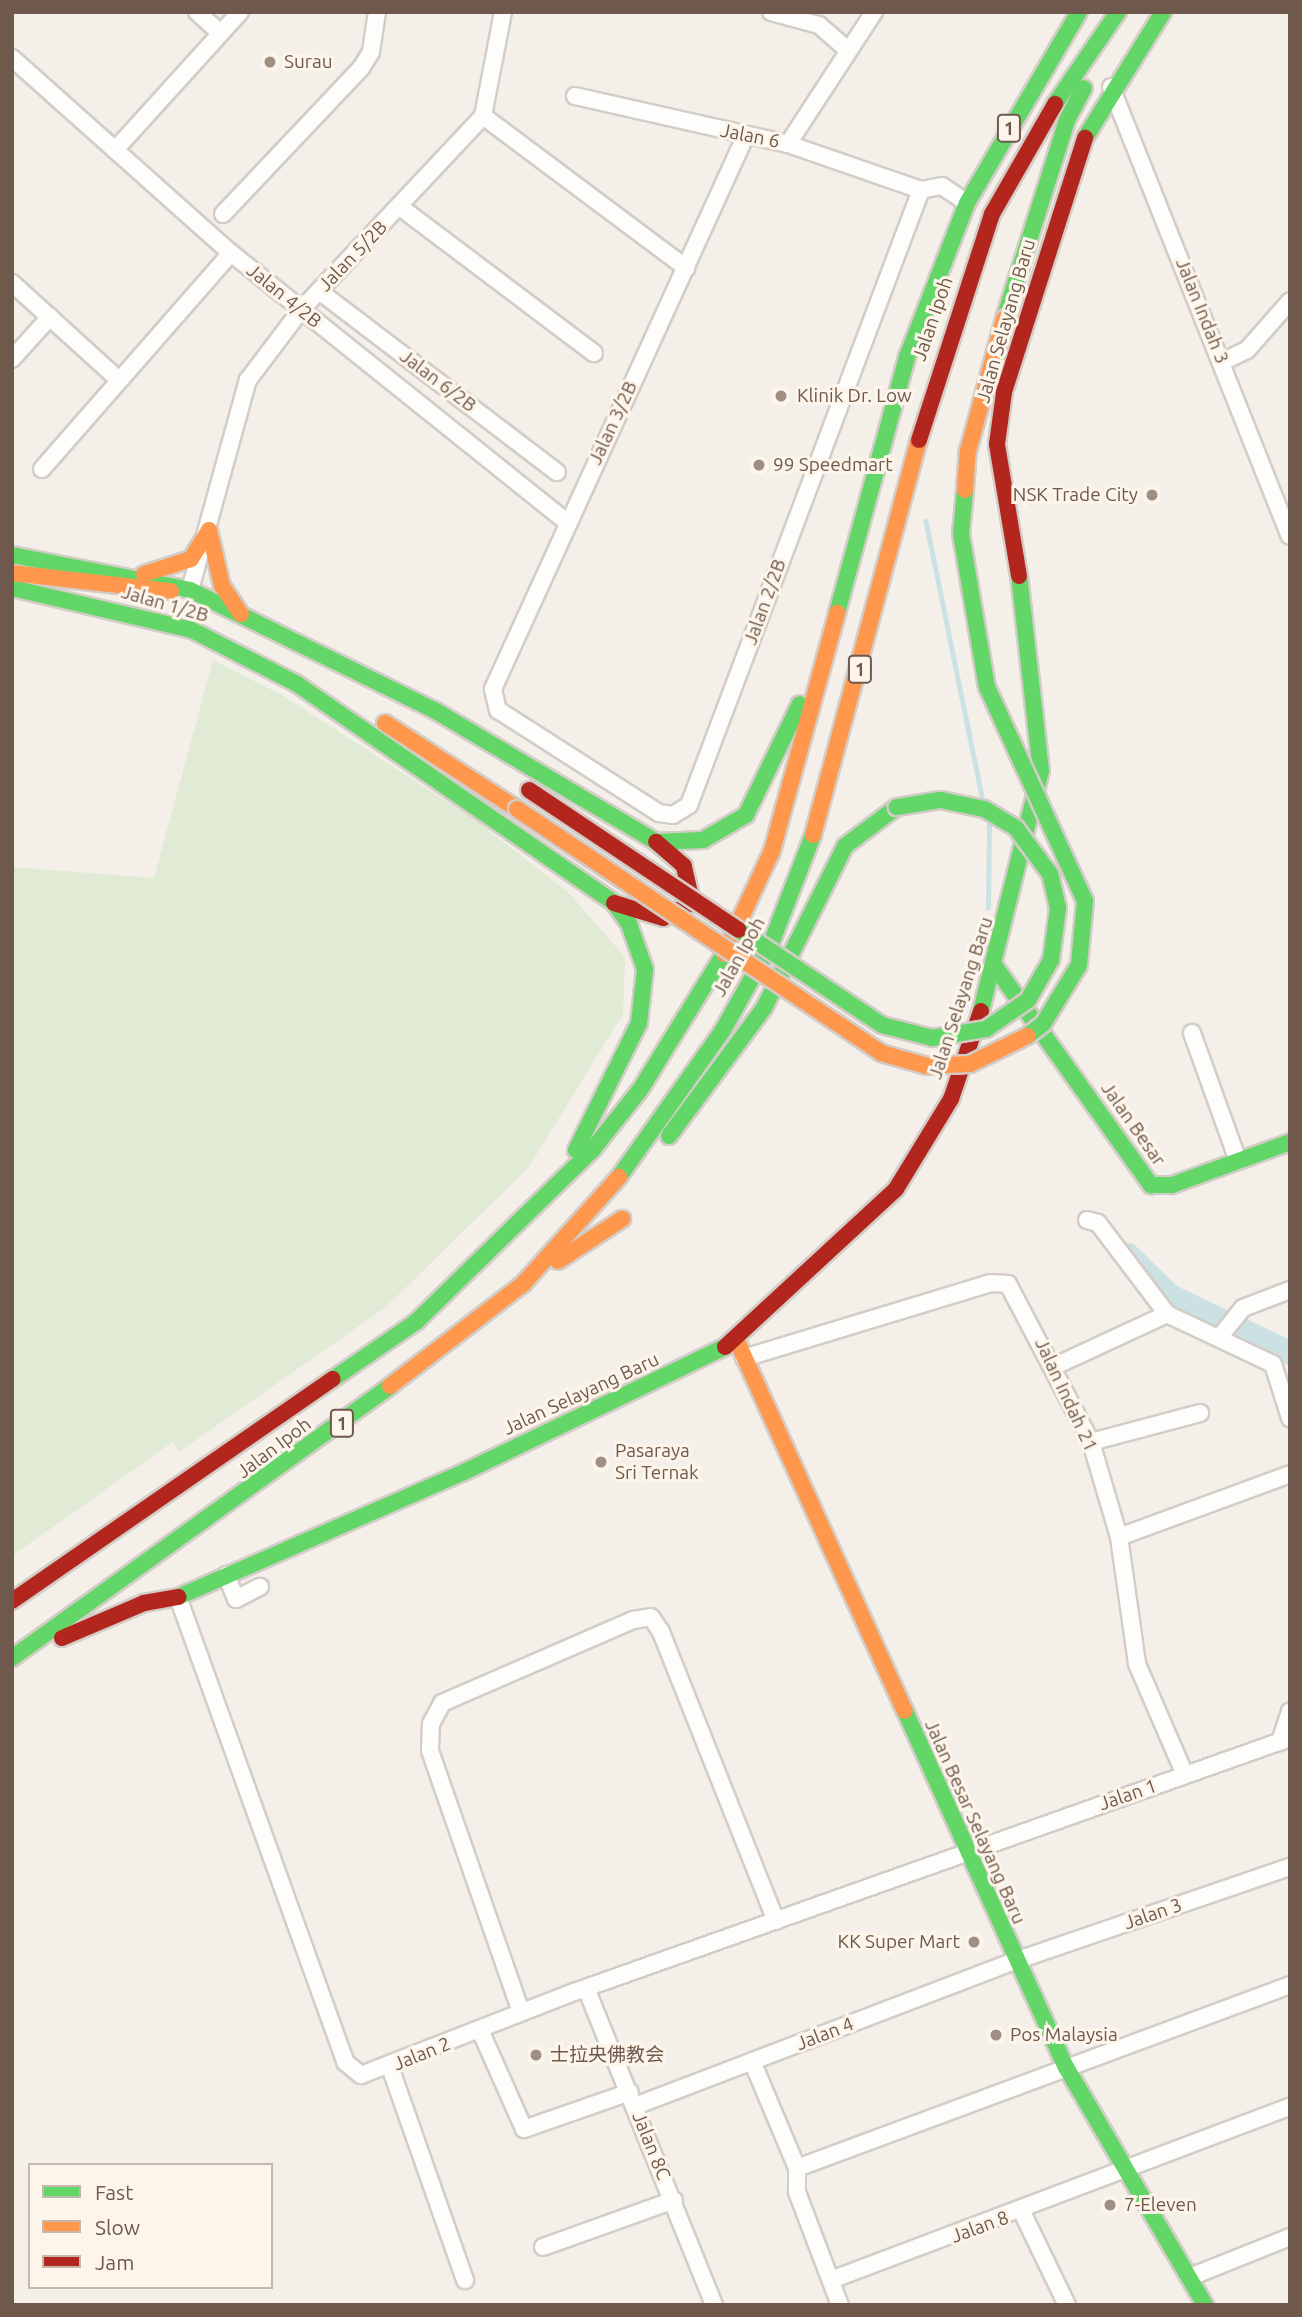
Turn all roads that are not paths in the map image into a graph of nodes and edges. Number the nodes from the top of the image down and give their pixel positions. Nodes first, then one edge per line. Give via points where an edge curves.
1 (197, 12) edge
2 (240, 12) edge
3 (377, 12) edge
4 (503, 12) edge
5 (771, 12) edge
6 (874, 12) edge
7 (1079, 12) edge
8 (1118, 12) edge
9 (1133, 12) edge
10 (1163, 12) edge
11 (220, 33) junction
12 (848, 49) junction
13 (12, 58) edge
14 (1111, 87) junction
15 (575, 96) dead end
16 (483, 116) junction
17 (745, 138) junction
18 (788, 144) junction
19 (114, 150) junction
20 (921, 190) junction
21 (967, 202) junction
22 (400, 207) junction
23 (223, 214) dead end
24 (231, 253) junction
25 (686, 268) junction
26 (12, 283) edge
27 (319, 291) junction
28 (1290, 301) edge
29 (301, 310) junction
30 (50, 317) junction
31 (594, 353) dead end
32 (12, 359) edge
33 (1222, 362) junction
34 (118, 379) junction
35 (42, 469) dead end
36 (557, 472) dead end
37 (566, 521) junction
38 (209, 530) junction
39 (1290, 536) edge
40 (12, 555) edge
41 (12, 573) edge
42 (135, 575) junction
43 (12, 588) edge
44 (190, 590) junction
45 (241, 614) junction
46 (837, 614) junction
47 (297, 684) junction
48 (398, 696) junction
49 (498, 710) joint
50 (656, 842) junction
51 (614, 903) junction
52 (996, 968) junction
53 (1192, 1033) dead end
54 (1290, 1142) edge
55 (1238, 1161) junction
56 (559, 1181) junction
57 (505, 1213) dead end
58 (622, 1219) dead end
59 (1087, 1220) dead end
60 (562, 1242) junction
61 (523, 1284) junction
62 (1290, 1290) edge
63 (1167, 1314) junction
64 (1225, 1332) junction
65 (737, 1340) junction
66 (744, 1358) junction
67 (1055, 1366) junction
68 (342, 1369) junction
69 (1200, 1413) dead end
70 (1290, 1418) edge
71 (1091, 1442) junction
72 (1290, 1474) edge
73 (1119, 1537) junction
74 (158, 1558) junction
75 (226, 1575) junction
76 (260, 1587) dead end
77 (178, 1597) junction
78 (12, 1601) edge
79 (12, 1658) edge
80 (1290, 1712) edge
81 (1285, 1740) edge
82 (1185, 1775) junction
83 (967, 1856) junction
84 (1290, 1867) edge
85 (776, 1921) junction
86 (1015, 1961) junction
87 (1290, 1985) edge
88 (586, 1988) junction
89 (521, 2012) junction
90 (480, 2030) junction
91 (752, 2061) junction
92 (390, 2067) junction
93 (1066, 2067) junction
94 (632, 2099) junction
95 (1290, 2107) edge
96 (1126, 2167) junction
97 (797, 2168) junction
98 (674, 2200) junction
99 (1022, 2212) junction
100 (1290, 2236) edge
101 (543, 2247) dead end
102 (1190, 2277) junction
103 (465, 2280) dead end
104 (831, 2280) junction
105 (715, 2305) edge
106 (840, 2305) edge
107 (1067, 2305) edge
108 (1205, 2305) edge

1 - 11 street
2 - 11 street
3 - 23 street via 371,52 361,68
4 - 16 street
5 - 12 street via 819,25
6 - 12 street
7 - 21 main road, Jalan Ipoh / 1
8 - 60 main road, Jalan Ipoh / 1 via 1054,105 992,214 941,357 824,805 786,915 681,1091
9 - 47 main road, bridge via 1067,120 968,451 961,534 987,688 1086,901 1079,965 1043,1024 1009,1049 970,1064 927,1066 881,1053 363,710
10 - 14 main road, Jalan Selayang Baru
11 - 19 street
12 - 18 street
13 - 19 street, Jalan 4/2B
14 - 33 street, Jalan Indah 3
14 - 52 main road, Jalan Selayang Baru via 1087,131 1023,326 996,436 1041,758
15 - 17 street, Jalan 6
16 - 22 street, Jalan 5/2B
16 - 25 street
17 - 18 street, Jalan 6
17 - 25 street, Jalan 3/2B
18 - 20 street, Jalan 6
19 - 24 street, Jalan 4/2B
20 - 21 street, Jalan 6 via 942,186
20 - 49 street, Jalan 2/2B via 689,805 673,815 659,813
21 - 46 main road, Jalan Ipoh / 1 via 906,357
22 - 27 street, Jalan 5/2B
22 - 31 street
24 - 29 street, Jalan 4/2B
24 - 34 street
25 - 37 street, Jalan 3/2B
26 - 30 street
27 - 29 street, Jalan 5/2B
27 - 36 street, Jalan 6/2B
28 - 33 street via 1247,350
29 - 37 street, Jalan 4/2B
29 - 38 street, Jalan 5/2B via 248,380
30 - 32 street
30 - 34 street
33 - 39 street, Jalan Indah 3
34 - 35 street
37 - 49 street, Jalan 3/2B via 493,689
38 - 42 main road via 191,558
38 - 44 street, Jalan 5/2B
38 - 45 main road via 222,586
40 - 42 main road, Jalan 1/2B
41 - 44 main road via 138,592
42 - 44 main road, Jalan 1/2B
43 - 47 main road, Jalan 1/2B via 192,630
44 - 45 main road, Jalan 1/2B
45 - 48 main road, Jalan 1/2B
46 - 50 main road via 746,815 703,840
46 - 56 main road, Jalan Ipoh / 1 via 792,795 750,904 640,1090
47 - 51 main road
48 - 50 main road via 434,710
48 - 60 main road, bridge via 529,790 882,1025 932,1038 986,1029 1028,1000 1051,960 1058,908 1050,874 1016,828 984,808 940,800 897,807 845,846 764,1008 702,1098 645,1165
50 - 51 main road via 684,866 690,893 685,907 663,918
51 - 56 main road via 645,969 639,1023
52 - 55 main road, Jalan Besar via 1146,1182 1172,1185
52 - 65 main road, Jalan Selayang Baru via 951,1099 896,1189
53 - 55 street
54 - 55 main road, Jalan Besar
56 - 68 main road, Jalan Ipoh / 1 via 455,1288
57 - 68 main road
58 - 61 main road
59 - 63 street via 1098,1223
60 - 61 main road, Jalan Ipoh / 1
61 - 74 main road, Jalan Ipoh / 1
62 - 64 street via 1247,1306
63 - 64 street
63 - 67 street
64 - 70 street via 1273,1364
65 - 66 main road, Jalan Besar Selayang Baru
65 - 75 main road, Jalan Selayang Baru via 466,1471
66 - 67 street, Jalan Indah 21 via 1000,1282 1016,1292
66 - 83 main road, Jalan Besar Selayang Baru
67 - 71 street, Jalan Indah 21
68 - 78 main road, Jalan Ipoh / 1
69 - 71 street
71 - 73 street, Jalan Indah 21
72 - 73 street
73 - 82 street, Jalan Indah 21 via 1137,1664
74 - 77 main road via 148,1589
74 - 79 main road, Jalan Ipoh / 1
75 - 76 street via 236,1598
75 - 77 main road, Jalan Selayang Baru
77 - 79 main road, Jalan Selayang Baru via 144,1603
77 - 92 street, Jalan 2 via 345,2062 361,2075
80 - 81 street
81 - 82 street, Jalan 1
82 - 83 street, Jalan 1
83 - 85 street, Jalan 2
83 - 86 main road, Jalan Besar Selayang Baru
84 - 86 street, Jalan 3
85 - 88 street, Jalan 2
85 - 89 street via 661,1632 651,1617 633,1619 442,1703 431,1724 430,1750
86 - 91 street, Jalan 4
86 - 93 main road, Jalan Besar Selayang Baru
87 - 93 street
88 - 89 street, Jalan 2
88 - 94 street, Jalan 8C
89 - 90 street, Jalan 2
90 - 92 street, Jalan 2
90 - 94 street, Jalan 4 via 524,2130
91 - 94 street, Jalan 4
91 - 97 street
92 - 103 street
93 - 96 main road, Jalan Besar Selayang Baru
93 - 97 street
94 - 98 street, Jalan 8C
95 - 96 street, Jalan 8
96 - 99 street, Jalan 8
96 - 102 main road, Jalan Besar Selayang Baru
97 - 104 street via 797,2192
98 - 101 street
98 - 105 street, Jalan 8C
99 - 104 street, Jalan 8
99 - 107 street
100 - 102 street
102 - 108 main road, Jalan Besar Selayang Baru
104 - 106 street

